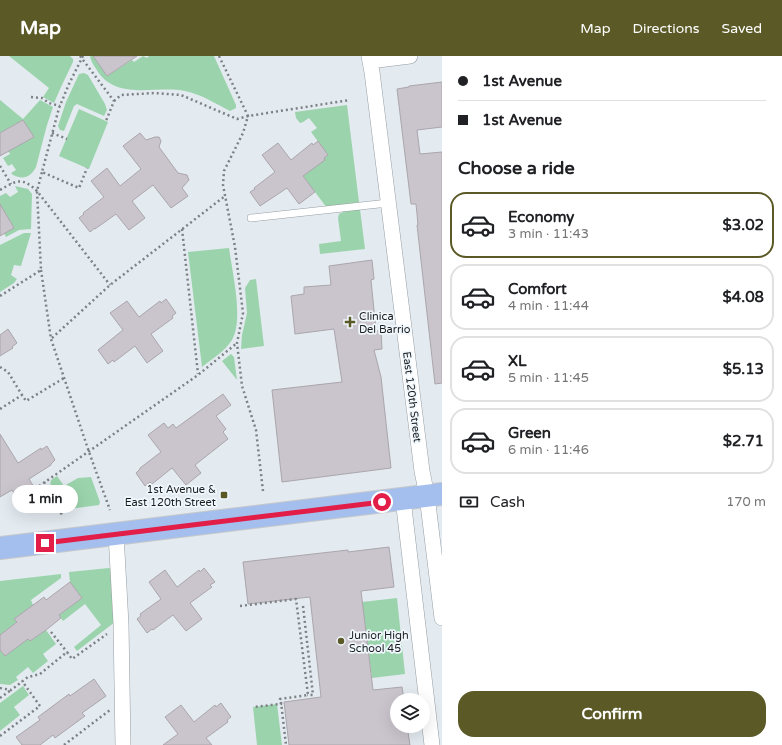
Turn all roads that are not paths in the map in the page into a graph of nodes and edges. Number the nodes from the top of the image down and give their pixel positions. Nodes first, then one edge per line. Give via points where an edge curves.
1 (410, 56) edge
2 (370, 58) edge
3 (388, 203) junction
4 (251, 218) dead end
5 (434, 495) edge
6 (403, 499) junction
7 (116, 534) junction
8 (0, 548) edge
9 (442, 618) edge
10 (123, 745) edge
11 (432, 745) edge

1 - 2 street
2 - 3 street, East 120th Street
3 - 4 lane
3 - 5 street, East 120th Street via 422,471
5 - 6 main road
5 - 9 street, East 120th Street
6 - 7 main road
6 - 11 street
7 - 8 main road
7 - 10 street via 121,624

